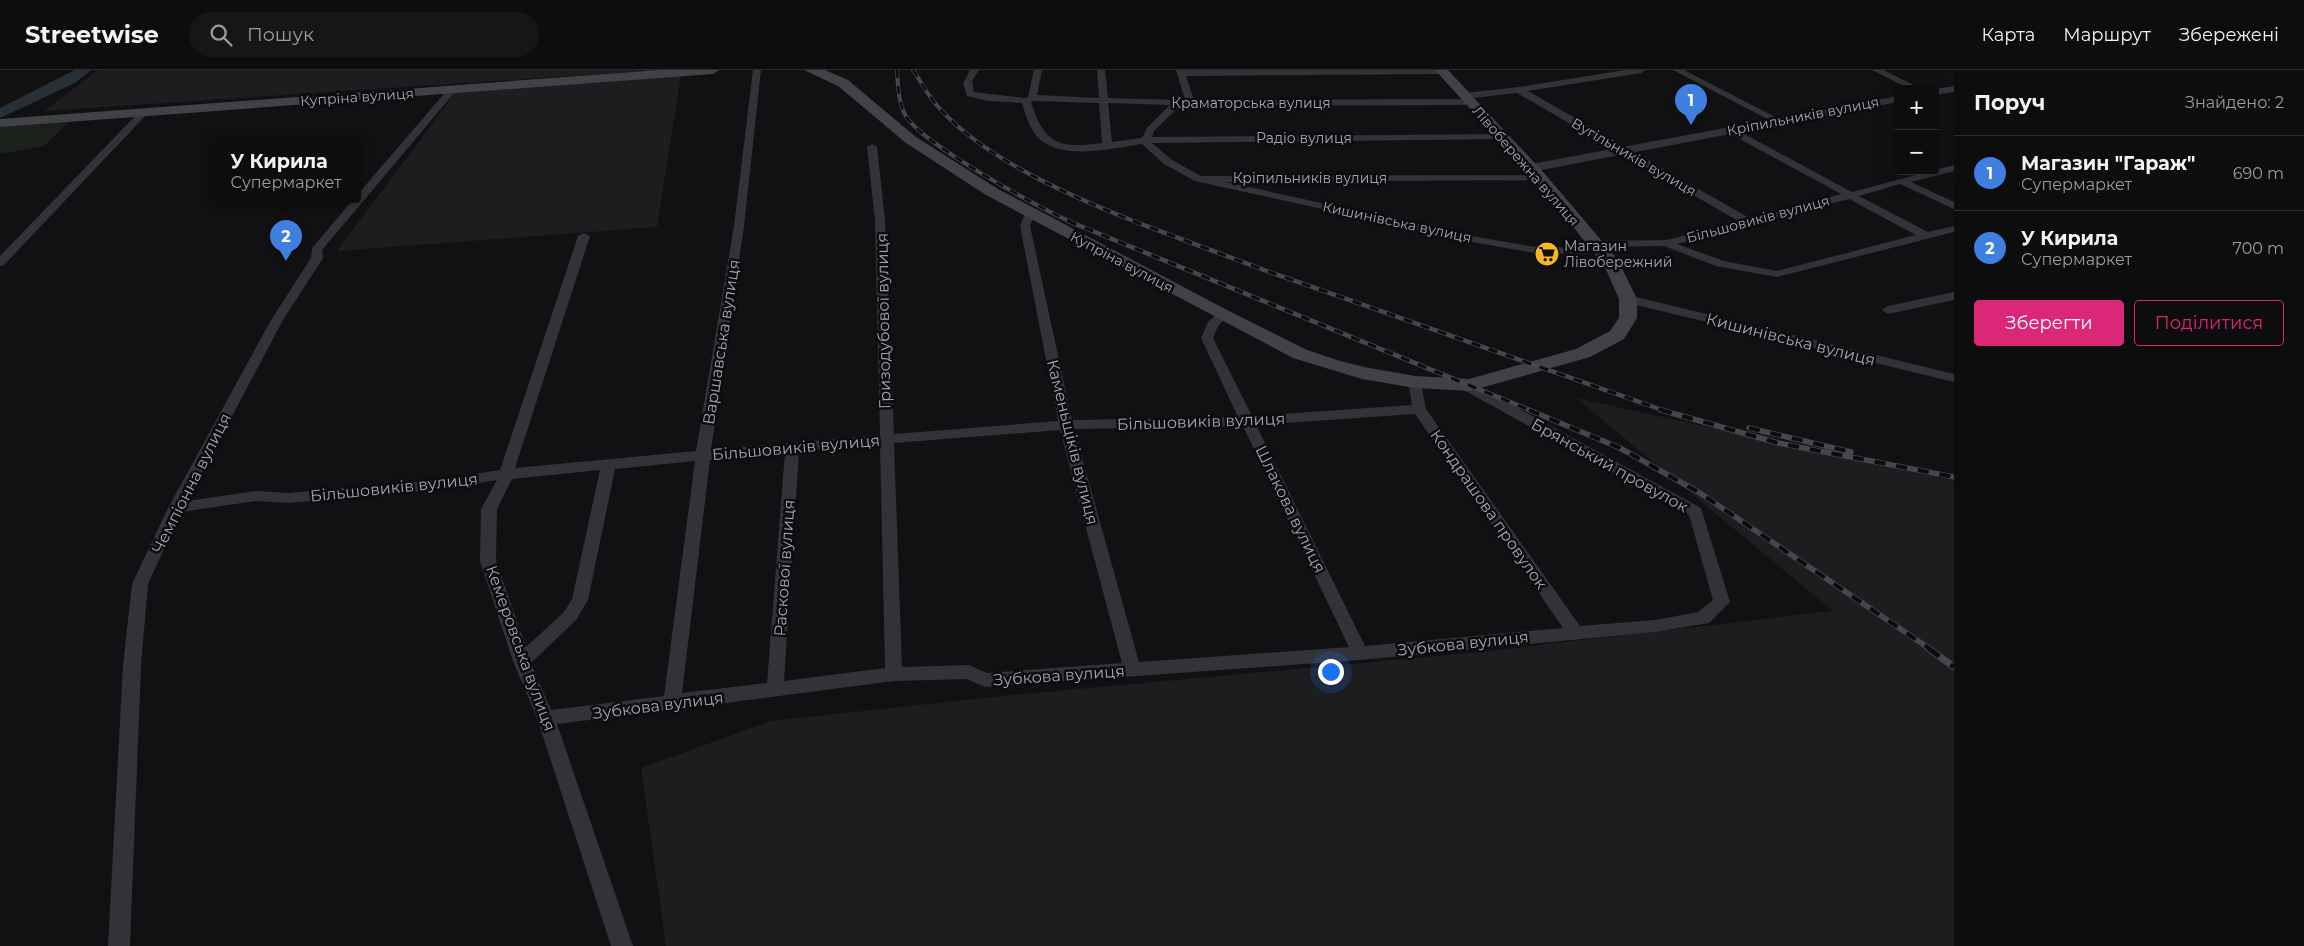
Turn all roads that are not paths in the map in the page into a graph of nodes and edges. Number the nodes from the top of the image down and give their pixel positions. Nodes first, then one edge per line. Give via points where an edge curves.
1 (713, 70) edge
2 (757, 70) edge
3 (810, 70) edge
4 (828, 70) edge
5 (975, 70) edge
6 (1038, 70) edge
7 (1101, 70) edge
8 (1441, 70) edge
9 (1642, 70) edge
10 (1677, 70) edge
11 (1876, 70) edge
12 (1180, 72) edge
13 (837, 76) edge
14 (1909, 85) edge
15 (1954, 89) edge
16 (452, 90) junction
17 (1519, 90) junction
18 (1939, 91) edge
19 (1029, 99) junction
20 (1467, 99) junction
21 (1894, 99) edge
22 (1103, 101) junction
23 (1178, 103) junction
24 (1190, 103) junction
25 (144, 112) junction
26 (1778, 121) junction
27 (0, 122) edge
28 (1730, 130) junction
29 (1502, 137) junction
30 (1145, 142) junction
31 (1107, 144) junction
32 (872, 147) dead end
33 (1622, 151) junction
34 (1954, 168) edge
35 (1535, 173) junction
36 (1199, 178) junction
37 (1901, 181) junction
38 (1850, 194) junction
39 (361, 197) edge
40 (356, 203) edge
41 (1954, 206) edge
42 (1030, 213) junction
43 (1750, 223) junction
44 (1954, 229) edge
45 (584, 236) dead end
46 (1926, 236) junction
47 (1666, 243) junction
48 (1594, 244) junction
49 (0, 263) edge
50 (1954, 296) edge
51 (1628, 299) junction
52 (1888, 310) dead end
53 (1223, 315) junction
54 (1954, 378) edge
55 (1415, 382) junction
56 (1465, 385) junction
57 (1419, 409) junction
58 (1249, 421) junction
59 (1066, 425) junction
60 (886, 439) junction
61 (792, 447) junction
62 (703, 455) junction
63 (609, 464) junction
64 (506, 474) junction
65 (176, 508) junction
66 (1575, 632) junction
67 (1360, 653) junction
68 (522, 661) junction
69 (1133, 670) junction
70 (894, 674) junction
71 (775, 690) junction
72 (672, 704) junction
73 (546, 718) junction
74 (119, 946) edge
75 (622, 946) edge

1 - 16 main road, Купріна вулиця
2 - 62 street, Варшавська вулиця via 739,226
3 - 13 main road, Купріна вулиця
4 - 13 main road
5 - 19 street, Краматорська вулиця via 967,82 970,94
6 - 19 street
7 - 22 street
8 - 12 street
8 - 20 main road, Лівобережна вулиця
9 - 17 street
10 - 26 street
11 - 14 street
12 - 24 street
13 - 42 main road, Купріна вулиця via 911,140
15 - 18 street
16 - 25 main road, Купріна вулиця
16 - 39 street, Чемпіонна вулиця
17 - 20 street
17 - 33 street, Вугільників вулиця
19 - 22 street, Краматорська вулиця
19 - 31 street, Радіо вулиця via 1033,123 1049,142 1089,148
20 - 24 street, Краматорська вулиця
20 - 29 main road, Лівобережна вулиця
21 - 26 street, Кріпильників вулиця
22 - 23 street, Краматорська вулиця
22 - 31 street
23 - 24 street, Краматорська вулиця
23 - 30 street via 1150,130
25 - 27 main road, Купріна вулиця
25 - 49 street
26 - 28 street, Кріпильників вулиця
28 - 33 street, Кріпильників вулиця
28 - 38 street, Більшовиків вулиця
29 - 30 street, Радіо вулиця via 1157,138
29 - 35 main road, Лівобережна вулиця
30 - 31 street, Радіо вулиця
30 - 36 street, Кріпильників вулиця via 1168,162
32 - 60 street, Гризодубової вулиця via 880,220
33 - 35 street, Кріпильників вулиця
33 - 43 street, Вугільників вулиця
34 - 37 street, Більшовиків вулиця
35 - 36 street, Кріпильників вулиця
35 - 48 main road, Лівобережна вулиця
36 - 48 street, Кишинівська вулиця via 1535,250 1586,251
37 - 38 street, Більшовиків вулиця
37 - 41 street
38 - 43 street, Більшовиків вулиця
38 - 46 street, Більшовиків вулиця
40 - 65 street, Чемпіонна вулиця via 316,250 317,258 277,320
42 - 53 main road, Купріна вулиця
42 - 59 street, Каменьщіків вулиця via 1025,226
43 - 47 street, Більшовиків вулиця
44 - 46 street, Більшовиків вулиця
45 - 64 street, Кемеровська вулиця
46 - 47 street, Більшовиків вулиця via 1777,274 1716,264
47 - 48 street, Більшовиків вулиця
48 - 51 main road, Лівобережна вулиця via 1612,264
50 - 52 street
51 - 54 street, Кишинівська вулиця
51 - 56 main road via 1628,318 1617,335 1583,353
53 - 55 main road, Купріна вулиця via 1300,354 1362,373
53 - 58 street, Шлакова вулиця via 1212,325 1207,338
55 - 56 main road, Купріна вулиця
55 - 57 street, Кондрашова провулок
56 - 66 street, Брянський провулок via 1696,512 1722,602 1703,618 1654,626
57 - 58 street, Більшовиків вулиця
57 - 66 street, Кондрашова провулок
58 - 59 street, Більшовиків вулиця
58 - 67 street, Шлакова вулиця
59 - 60 street, Більшовиків вулиця
59 - 69 street, Каменьщіків вулиця
60 - 61 street, Більшовиків вулиця
60 - 70 street, Гризодубової вулиця
61 - 62 street, Більшовиків вулиця
61 - 71 street, Раскової вулиця
62 - 63 street, Більшовиків вулиця
62 - 72 street, Варшавська вулиця
63 - 64 street, Більшовиків вулиця
63 - 68 street via 580,600 570,616
64 - 65 street, Більшовиків вулиця via 435,485 288,498 256,496
64 - 68 street, Кемеровська вулиця via 489,509 488,561
65 - 74 street, Чемпіонна вулиця via 140,584 132,666
66 - 67 street, Зубкова вулиця
67 - 69 street, Зубкова вулиця
68 - 73 street, Кемеровська вулиця
69 - 70 street, Зубкова вулиця via 985,680 969,672
70 - 71 street, Зубкова вулиця
71 - 72 street, Зубкова вулиця
72 - 73 street, Зубкова вулиця
73 - 75 street, Кемеровська вулиця

